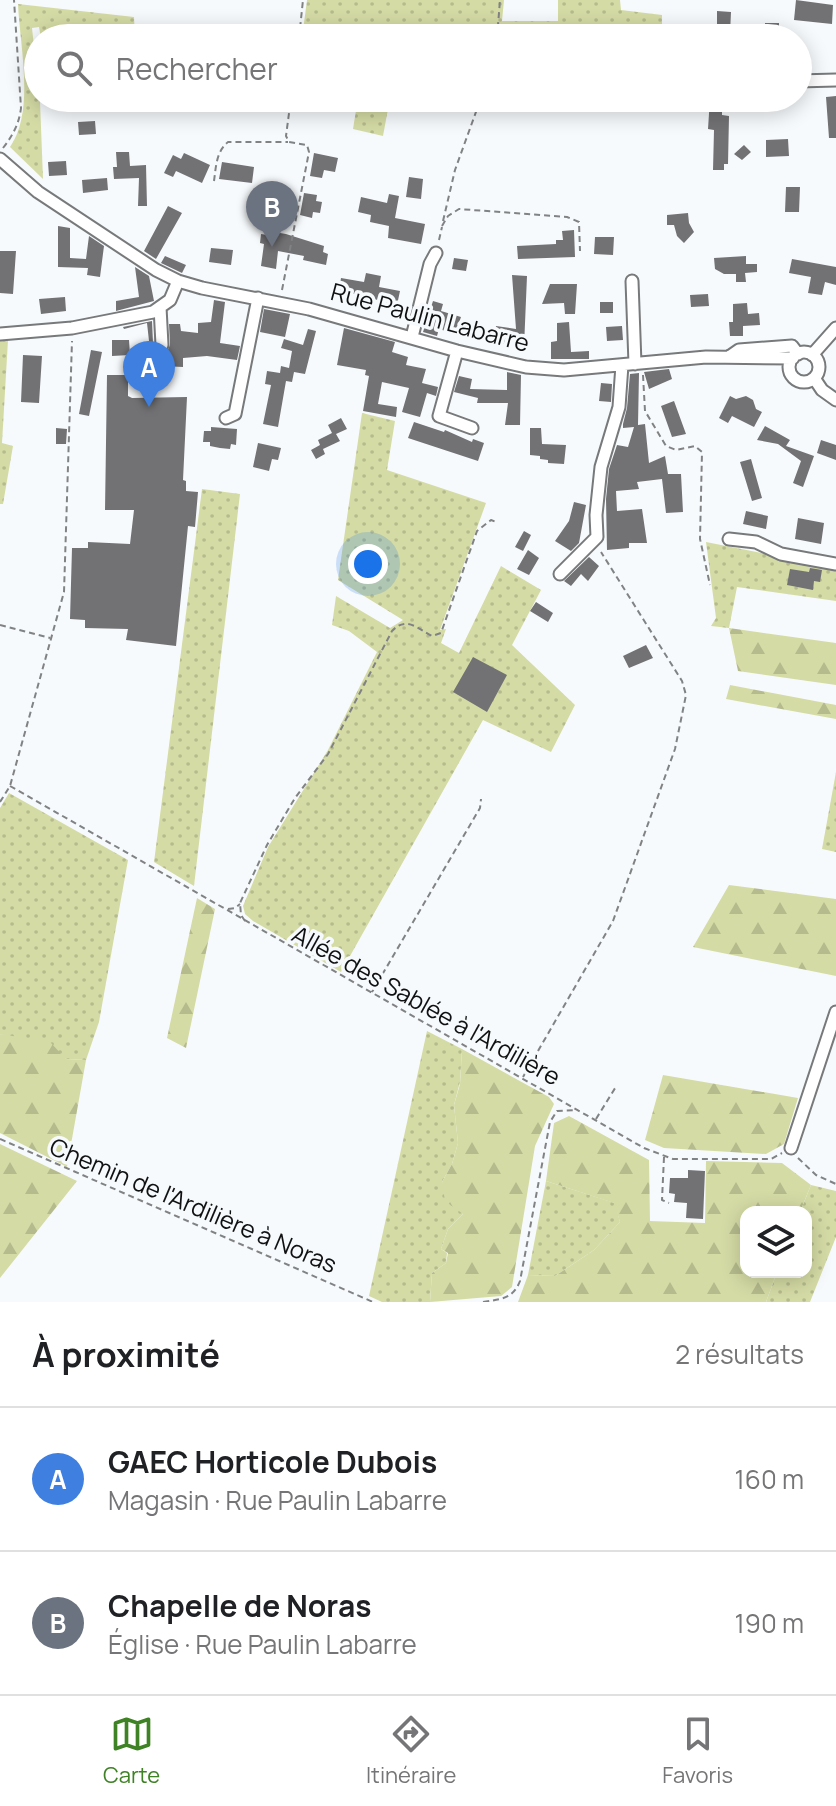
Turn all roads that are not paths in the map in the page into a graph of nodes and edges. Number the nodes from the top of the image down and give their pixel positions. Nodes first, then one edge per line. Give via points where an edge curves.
1 (836, 80) edge
2 (812, 81) edge
3 (0, 159) edge
4 (436, 253) road end
5 (178, 281) junction
6 (632, 281) dead end
7 (258, 298) junction
8 (160, 307) junction
9 (836, 328) edge
10 (0, 334) edge
11 (412, 337) junction
12 (457, 351) junction
13 (812, 355) junction
14 (795, 356) junction
15 (732, 357) junction
16 (639, 363) junction
17 (622, 365) junction
18 (791, 374) junction
19 (814, 378) junction
20 (145, 381) dead end
21 (836, 400) edge
22 (226, 418) dead end
23 (472, 428) dead end
24 (729, 539) dead end
25 (836, 564) edge
26 (560, 574) dead end
27 (836, 1012) edge
28 (791, 1148) road end

1 - 2 street
3 - 5 street, Rue Paulin Labarre via 82,223
4 - 11 street
5 - 7 street, Rue Paulin Labarre
5 - 8 street via 170,300
6 - 16 street
7 - 11 street, Rue Paulin Labarre
7 - 22 street via 235,414
8 - 10 street via 72,328
8 - 20 street via 162,345
9 - 13 street
11 - 12 street, Rue Paulin Labarre
12 - 17 street, Rue Paulin Labarre via 526,367
12 - 23 street via 439,416
13 - 14 street
13 - 19 street via 819,366
14 - 15 street via 792,346 739,350
14 - 18 street
15 - 16 street, Rue Paulin Labarre
15 - 18 street
16 - 17 street, Rue Paulin Labarre
17 - 26 street via 619,407 601,467 597,537
18 - 19 street via 801,382
19 - 21 street
24 - 25 street
27 - 28 street

